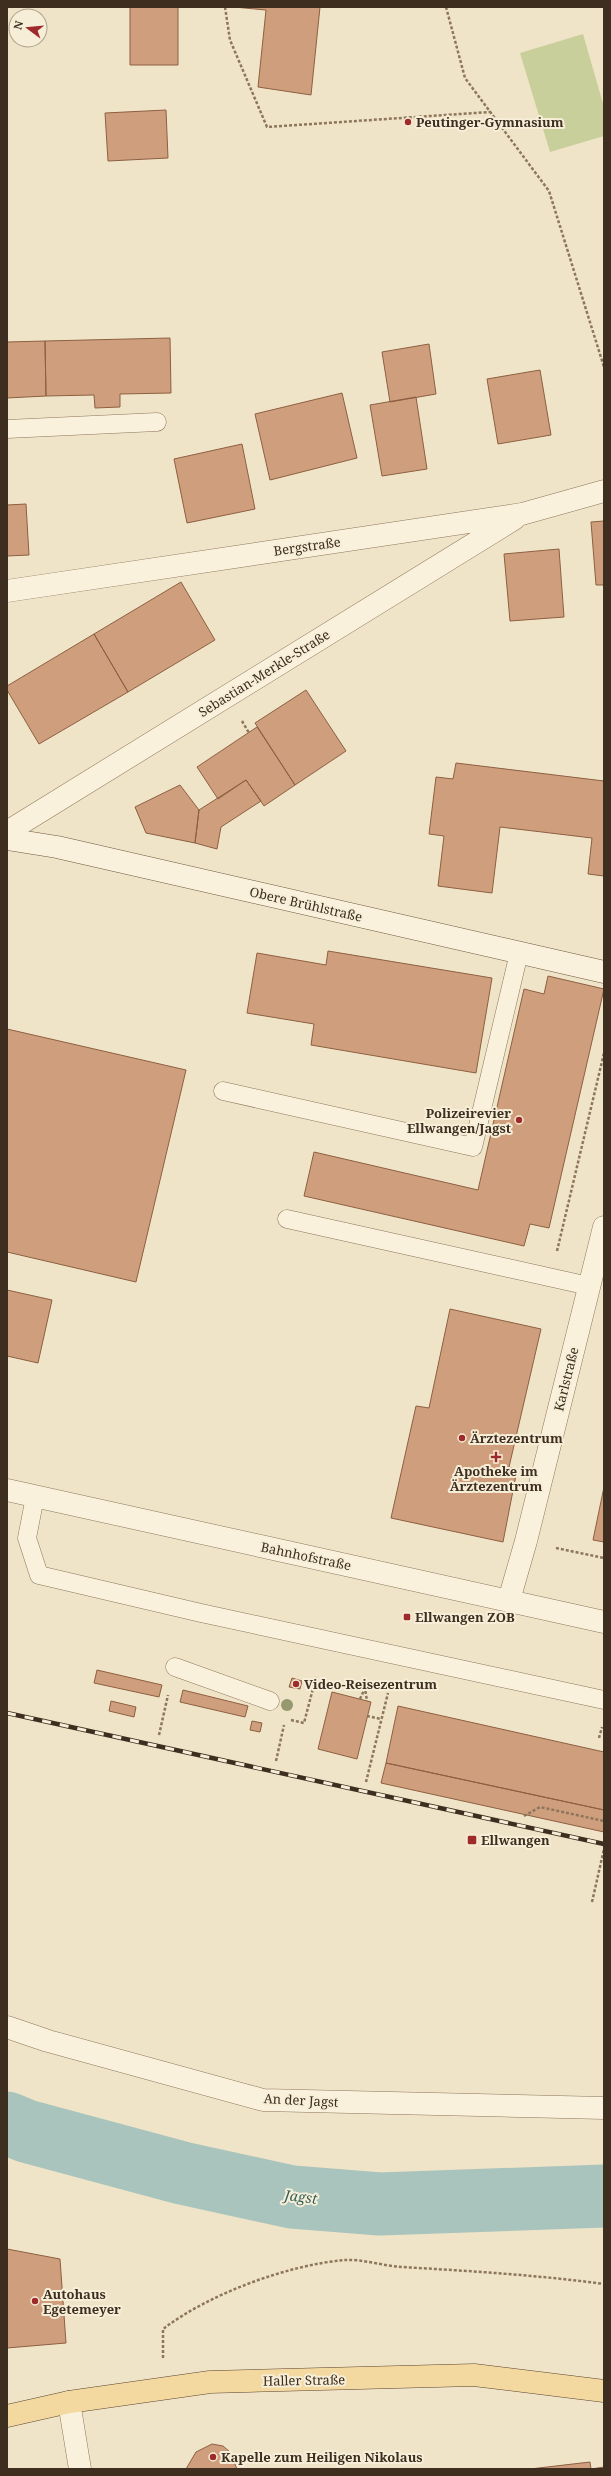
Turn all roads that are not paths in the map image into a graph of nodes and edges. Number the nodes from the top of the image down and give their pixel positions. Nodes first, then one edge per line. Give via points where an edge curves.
1 (156, 422) dead end
2 (7, 429) edge
3 (604, 491) edge
4 (522, 514) junction
5 (7, 591) edge
6 (7, 832) edge
7 (7, 839) edge
8 (519, 953) junction
9 (604, 972) edge
10 (223, 1091) dead end
11 (287, 1219) dead end
12 (604, 1227) edge
13 (590, 1286) junction
14 (7, 1490) edge
15 (34, 1497) junction
16 (509, 1600) junction
17 (604, 1622) edge
18 (174, 1667) road end
19 (604, 1700) edge
20 (270, 1701) dead end
21 (7, 2028) edge
22 (604, 2108) edge
23 (604, 2390) edge
24 (69, 2402) junction
25 (7, 2416) edge
26 (80, 2469) edge

1 - 2 lane
3 - 4 street, Bergstraße
4 - 5 street, Bergstraße
4 - 6 street, Sebastian-Merkle-Straße
7 - 8 street, Obere Brühlstraße via 57,847
8 - 9 street, Obere Brühlstraße
8 - 10 lane via 473,1147
11 - 13 lane
12 - 13 street, Karlstraße
13 - 16 street, Karlstraße
14 - 15 street, Bahnhofstraße
15 - 16 street, Bahnhofstraße
15 - 19 lane via 27,1538 39,1575 201,1613
16 - 17 street, Bahnhofstraße
18 - 20 lane
21 - 22 street, An der Jagst via 263,2100
23 - 24 main road, Haller Straße via 474,2375 210,2382
24 - 25 main road, Haller Straße
24 - 26 street

